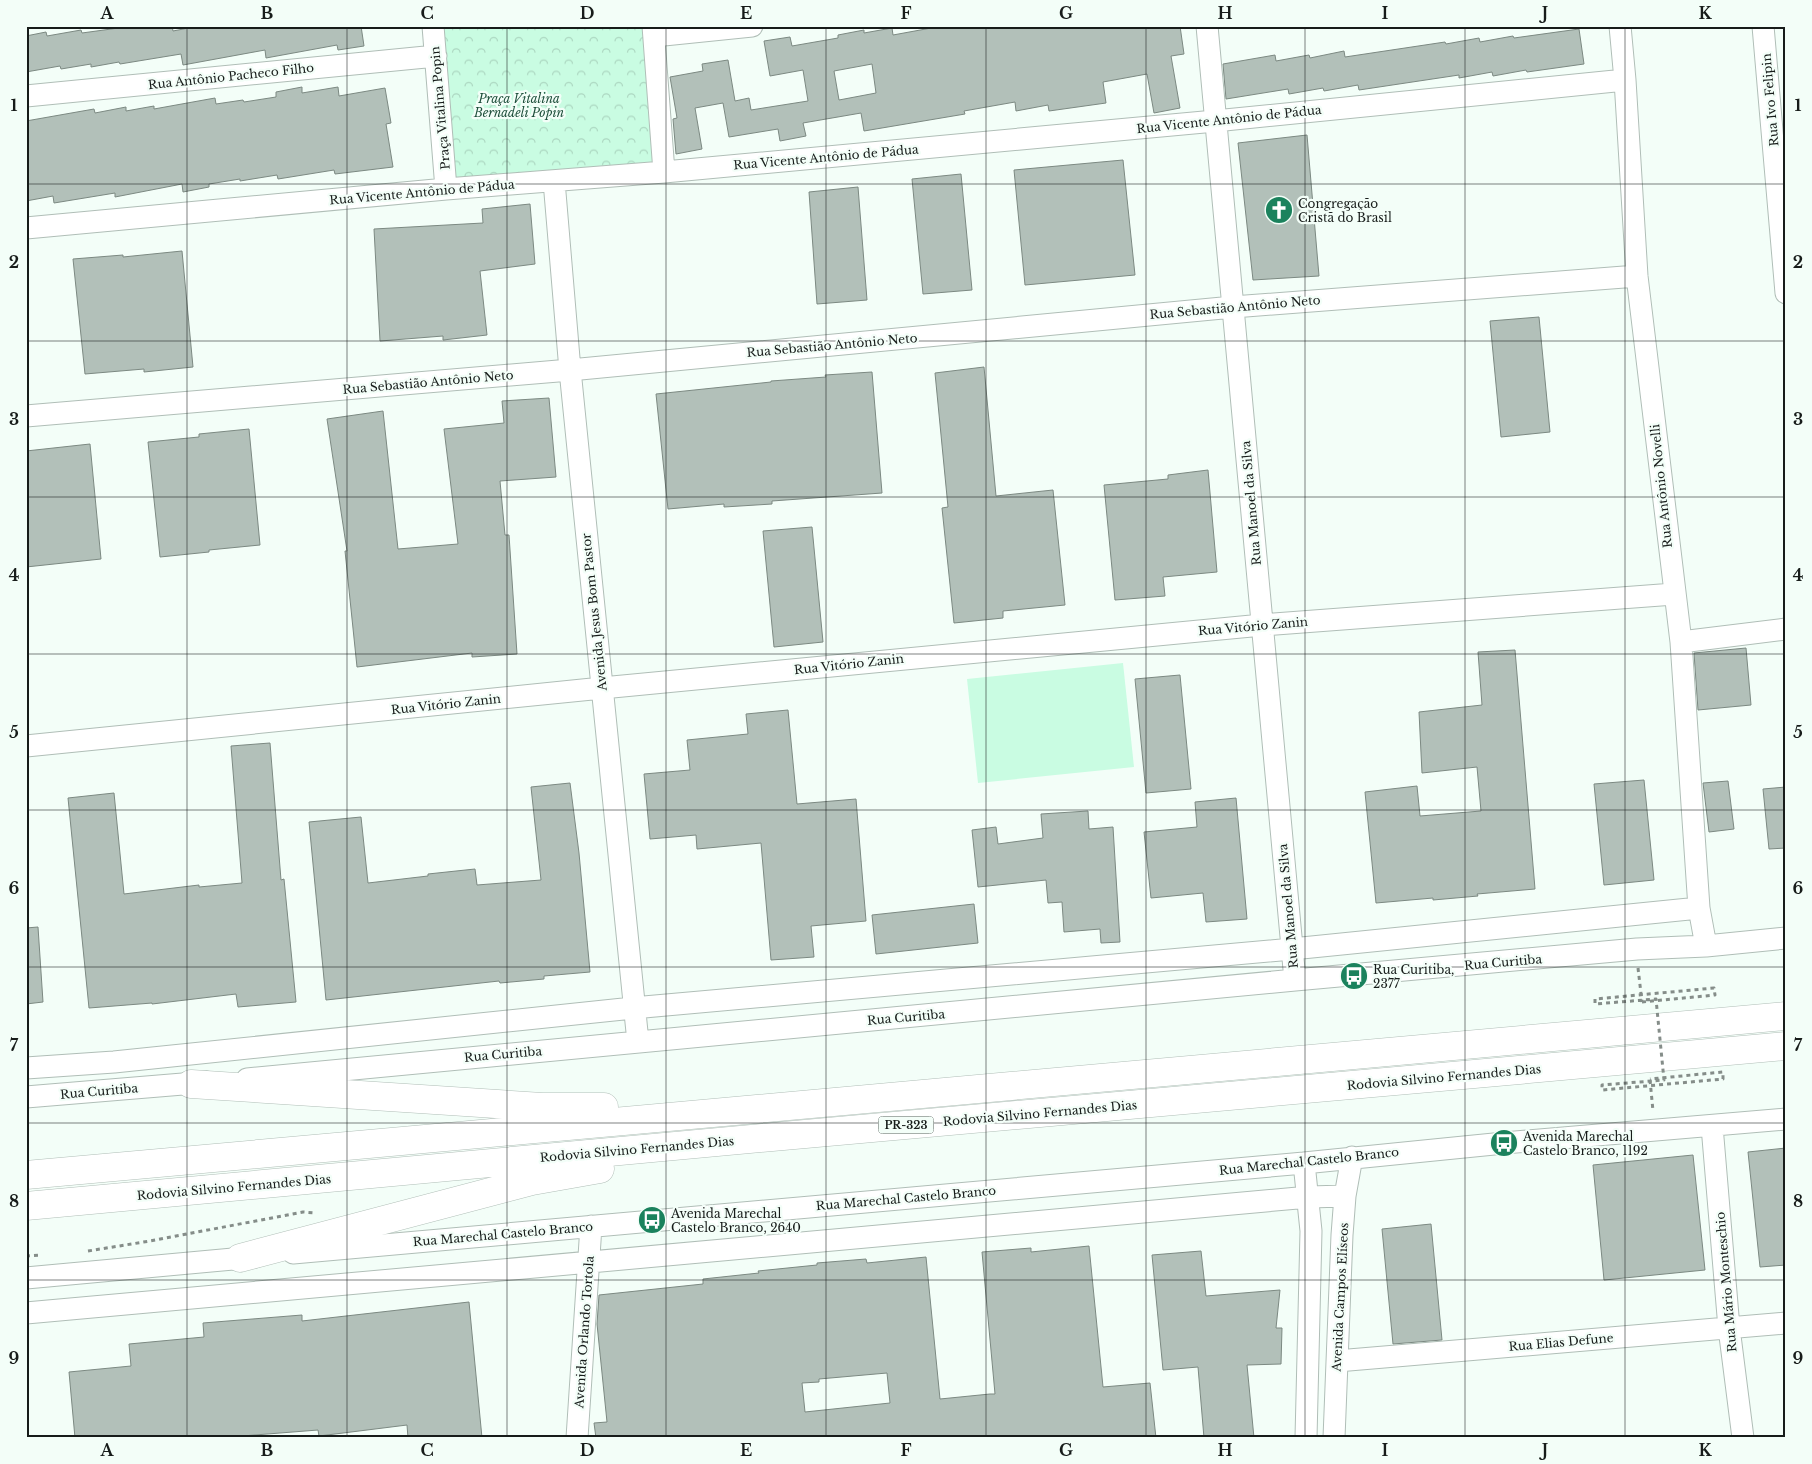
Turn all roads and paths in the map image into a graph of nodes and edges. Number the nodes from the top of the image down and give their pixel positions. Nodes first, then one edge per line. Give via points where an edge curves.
1 (433, 26) edge
2 (752, 26) edge
3 (1207, 26) edge
4 (1620, 26) edge
5 (1764, 26) edge
6 (653, 31) edge
7 (436, 56) junction
8 (1625, 80) junction
9 (26, 96) edge
10 (1215, 121) junction
11 (664, 172) junction
12 (554, 182) junction
13 (446, 189) junction
14 (26, 228) edge
15 (1637, 276) junction
16 (1786, 293) edge
17 (1233, 307) junction
18 (570, 370) junction
19 (26, 416) edge
20 (1674, 594) junction
21 (1262, 625) junction
22 (1786, 629) edge
23 (1680, 642) junction
24 (602, 688) junction
25 (26, 746) edge
26 (1699, 908) junction
27 (1786, 938) edge
28 (1706, 946) junction
29 (1292, 949) junction
30 (1637, 949) junction
31 (1295, 980) junction
32 (633, 1008) junction
33 (1786, 1016) edge
34 (638, 1042) junction
35 (1786, 1046) edge
36 (114, 1062) junction
37 (26, 1068) edge
38 (191, 1084) junction
39 (118, 1090) junction
40 (26, 1097) edge
41 (782, 1106) junction
42 (1786, 1119) edge
43 (1712, 1126) junction
44 (1654, 1129) junction
45 (783, 1136) junction
46 (1352, 1157) junction
47 (1304, 1163) junction
48 (26, 1175) edge
49 (1345, 1196) junction
50 (1309, 1197) junction
51 (26, 1206) edge
52 (590, 1226) junction
53 (240, 1258) junction
54 (589, 1261) junction
55 (26, 1278) edge
56 (26, 1313) edge
57 (1786, 1322) edge
58 (1729, 1328) junction
59 (1337, 1362) junction
60 (577, 1438) edge
61 (1306, 1438) edge
62 (1334, 1438) edge
63 (1743, 1438) edge

1 - 7 street, Praça Vitalina Popin
2 - 6 street
3 - 10 street, Rua Manoel da Silva
4 - 8 street, Rua Antônio Novelli
5 - 16 street, Rua Ivo Felipin
6 - 11 street
7 - 9 street, Rua Antônio Pacheco Filho
7 - 13 street, Praça Vitalina Popin
8 - 10 street, Rua Vicente Antônio de Pádua
8 - 15 street, Rua Antônio Novelli
10 - 11 street, Rua Vicente Antônio de Pádua
10 - 17 street, Rua Manoel da Silva
11 - 12 street, Rua Vicente Antônio de Pádua
12 - 13 street, Rua Vicente Antônio de Pádua
12 - 18 street, Avenida Jesus Bom Pastor
13 - 14 street, Rua Vicente Antônio de Pádua
15 - 17 street, Rua Sebastião Antônio Neto
15 - 20 street, Rua Antônio Novelli
17 - 18 street, Rua Sebastião Antônio Neto
17 - 21 street, Rua Manoel da Silva
18 - 19 street, Rua Sebastião Antônio Neto
18 - 24 street, Avenida Jesus Bom Pastor
20 - 21 street, Rua Vitório Zanin
20 - 23 street, Rua Antônio Novelli
21 - 24 street, Rua Vitório Zanin
21 - 29 street, Rua Manoel da Silva
22 - 23 street
23 - 26 street, Rua Antônio Novelli
24 - 25 street, Rua Vitório Zanin
24 - 32 street, Avenida Jesus Bom Pastor
26 - 28 street, Rua Antônio Novelli
26 - 29 street
27 - 28 street, Rua Curitiba
28 - 30 street, Rua Curitiba
29 - 31 street, Rua Manoel da Silva
29 - 32 street
30 - 31 street, Rua Curitiba
30 - 44 path, bridge via 1642,1002 1651,1001 1660,1000 1715,996 1714,988 1595,999 1595,1004 1656,999 1657,1008 1660,1035 1660,1044 1662,1062 1663,1071 1664,1080 1602,1085 1602,1090 1723,1080 1723,1072 1686,1076 1668,1077 1659,1078 1650,1079
31 - 34 street, Rua Curitiba
32 - 34 street, Avenida Jesus Bom Pastor
32 - 36 street
33 - 41 highway, PR-323
34 - 38 street, Rua Curitiba
35 - 45 highway, Rodovia Silvino Fernandes Dias / PR-323
36 - 37 street
36 - 39 street
38 - 39 street, Rua Curitiba
38 - 41 highway via 542,1107
39 - 40 street, Rua Curitiba
41 - 48 highway, PR-323
42 - 43 street, Rua Marechal Castelo Branco
43 - 44 street, Rua Marechal Castelo Branco
43 - 58 street, Rua Mário Monteschio
44 - 46 street, Rua Marechal Castelo Branco
45 - 51 highway, Rodovia Silvino Fernandes Dias / PR-323
45 - 53 highway via 532,1182
46 - 47 street, Rua Marechal Castelo Branco
46 - 49 street, Avenida Campos Elíseos
47 - 50 street
47 - 52 street, Rua Marechal Castelo Branco
49 - 50 street
49 - 59 street, Avenida Campos Elíseos
50 - 54 street
50 - 61 street
52 - 53 street, Rua Marechal Castelo Branco
52 - 54 street, Avenida Orlando Tortola
53 - 55 street, Rua Marechal Castelo Branco
54 - 56 street
54 - 60 street, Avenida Orlando Tortola
57 - 58 street, Rua Elias Defune
58 - 59 street, Rua Elias Defune
58 - 63 street, Rua Mário Monteschio
59 - 62 street, Avenida Campos Elíseos

